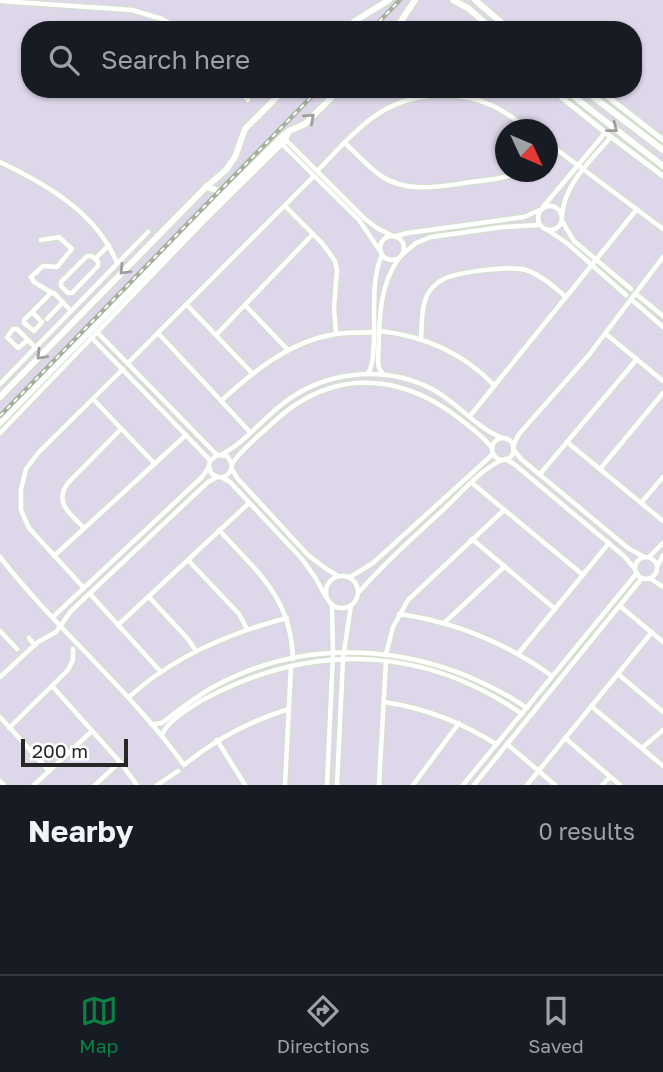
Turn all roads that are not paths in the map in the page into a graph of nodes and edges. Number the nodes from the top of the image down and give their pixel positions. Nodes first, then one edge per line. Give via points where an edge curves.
1 (389, 0) edge
2 (421, 0) edge
3 (453, 0) edge
4 (475, 0) edge
5 (0, 2) edge
6 (414, 2) edge
7 (165, 21) edge
8 (355, 21) edge
9 (401, 21) edge
10 (482, 21) edge
11 (500, 21) edge
12 (276, 98) edge
13 (331, 98) edge
14 (419, 98) edge
15 (469, 98) edge
16 (562, 98) edge
17 (576, 98) edge
18 (595, 98) edge
19 (610, 98) edge
20 (515, 119) edge
21 (289, 131) junction
22 (608, 135) junction
23 (663, 139) edge
24 (284, 142) junction
25 (345, 143) junction
26 (558, 150) edge
27 (663, 150) edge
28 (0, 162) edge
29 (663, 166) edge
30 (581, 167) junction
31 (226, 170) junction
32 (316, 174) junction
33 (663, 176) edge
34 (495, 178) edge
35 (237, 181) junction
36 (206, 187) junction
37 (220, 198) junction
38 (285, 206) junction
39 (542, 209) junction
40 (637, 209) junction
41 (562, 218) junction
42 (539, 225) junction
43 (663, 229) edge
44 (549, 231) junction
45 (148, 232) joint
46 (313, 234) junction
47 (393, 236) junction
48 (154, 239) junction
49 (41, 240) dead end
50 (108, 246) junction
51 (381, 253) junction
52 (401, 256) junction
53 (663, 257) edge
54 (95, 259) junction
55 (594, 262) junction
56 (117, 263) junction
57 (631, 289) dead end
58 (52, 293) junction
59 (71, 293) junction
60 (636, 294) junction
61 (626, 295) dead end
62 (566, 297) junction
63 (632, 300) junction
64 (63, 302) junction
65 (187, 305) junction
66 (245, 305) junction
67 (75, 306) junction
68 (32, 312) dead end
69 (83, 312) junction
70 (663, 316) edge
71 (47, 318) dead end
72 (663, 327) edge
73 (97, 332) junction
74 (377, 332) junction
75 (158, 333) junction
76 (216, 334) junction
77 (336, 334) junction
78 (606, 334) junction
79 (92, 337) junction
80 (421, 339) junction
81 (28, 340) junction
82 (36, 348) junction
83 (113, 348) junction
84 (288, 350) junction
85 (107, 354) junction
86 (637, 359) junction
87 (128, 363) junction
88 (123, 369) junction
89 (252, 373) junction
90 (368, 374) junction
91 (384, 374) junction
92 (663, 381) edge
93 (0, 384) edge
94 (494, 385) junction
95 (663, 393) edge
96 (0, 397) edge
97 (93, 399) junction
98 (221, 401) junction
99 (470, 416) junction
100 (0, 423) edge
101 (121, 429) junction
102 (250, 432) junction
103 (0, 433) edge
104 (186, 435) junction
105 (502, 438) junction
106 (567, 442) junction
107 (513, 447) junction
108 (492, 451) junction
109 (219, 454) junction
110 (503, 460) junction
111 (155, 464) junction
112 (210, 464) junction
113 (232, 467) junction
114 (600, 469) junction
115 (540, 474) junction
116 (220, 477) junction
117 (663, 477) edge
118 (472, 483) junction
119 (249, 503) junction
120 (641, 503) junction
121 (503, 510) junction
122 (663, 521) edge
123 (84, 528) junction
124 (219, 530) junction
125 (286, 531) junction
126 (280, 536) junction
127 (472, 539) junction
128 (609, 543) junction
129 (663, 543) edge
130 (663, 555) edge
131 (54, 556) junction
132 (0, 557) edge
133 (646, 557) junction
134 (188, 560) junction
135 (505, 566) junction
136 (657, 568) junction
137 (636, 571) junction
138 (662, 574) edge
139 (583, 575) junction
140 (338, 576) junction
141 (350, 577) junction
142 (642, 578) junction
143 (650, 578) junction
144 (83, 587) junction
145 (663, 587) edge
146 (359, 592) junction
147 (90, 594) junction
148 (73, 597) junction
149 (149, 597) junction
150 (326, 597) junction
151 (79, 604) junction
152 (332, 604) junction
153 (351, 605) junction
154 (620, 606) junction
155 (555, 608) junction
156 (399, 614) junction
157 (53, 617) junction
158 (287, 618) junction
159 (444, 623) junction
160 (118, 625) junction
161 (62, 626) junction
162 (247, 629) junction
163 (0, 631) edge
164 (652, 632) junction
165 (29, 638) dead end
166 (663, 642) edge
167 (34, 644) junction
168 (17, 649) dead end
169 (73, 649) dead end
170 (195, 651) junction
171 (333, 653) junction
172 (343, 653) junction
173 (518, 654) junction
174 (386, 657) junction
175 (293, 659) junction
176 (342, 659) junction
177 (333, 661) junction
178 (291, 666) junction
179 (161, 671) junction
180 (618, 674) junction
181 (552, 676) junction
182 (0, 677) edge
183 (52, 686) junction
184 (129, 697) junction
185 (384, 702) junction
186 (591, 706) junction
187 (527, 708) junction
188 (289, 709) junction
189 (663, 712) edge
190 (522, 713) junction
191 (0, 717) edge
192 (171, 719) junction
193 (459, 723) junction
194 (151, 724) junction
195 (9, 728) junction
196 (663, 730) edge
197 (92, 731) junction
198 (162, 736) junction
199 (565, 738) junction
200 (217, 740) junction
201 (496, 744) junction
202 (507, 744) junction
203 (642, 748) junction
204 (120, 762) junction
205 (663, 766) edge
206 (49, 771) junction
207 (178, 771) dead end
208 (538, 771) junction
209 (610, 777) junction
210 (0, 781) edge
211 (4, 785) edge
212 (34, 785) edge
213 (95, 785) edge
214 (137, 785) edge
215 (158, 785) edge
216 (245, 785) edge
217 (285, 785) edge
218 (327, 785) edge
219 (337, 785) edge
220 (379, 785) edge
221 (413, 785) edge
222 (463, 785) edge
223 (474, 785) edge
224 (527, 785) edge
225 (555, 785) edge
226 (602, 785) edge
227 (620, 785) edge

1 - 8 main road
2 - 6 main road
3 - 10 main road
4 - 11 main road
5 - 7 street via 132,9
6 - 9 main road
12 - 31 main road via 245,129 239,151
21 -> 13 main road via 305,124
14 - 25 street via 379,112
15 - 20 street
16 - 22 street
17 -> 29 main road
18 - 27 main road
19 - 23 street
21 - 24 street
21 - 35 main road
22 - 30 street
22 - 33 street
24 - 32 street
24 - 73 street
25 - 32 street
25 - 34 street via 383,177 413,187
26 - 30 street
28 - 50 street via 72,205
30 - 39 street
30 - 40 street
30 - 41 street
31 - 35 main road via 228,177
31 - 36 main road
32 - 38 street
32 - 47 street via 365,219
32 - 51 street via 359,220
35 - 37 main road
36 - 37 main road via 216,190
36 - 48 main road
37 - 100 main road
38 - 46 street
38 - 65 street
39 - 41 street via 557,208
39 - 42 street
39 - 47 street via 524,217
40 - 43 street
40 - 55 street
41 - 44 street via 557,228
41 - 55 street via 574,241
42 - 44 street
42 - 52 street via 431,237
44 - 55 street
45 - 48 main road
45 - 56 street
46 - 66 street
46 - 77 street via 336,266
47 - 51 street via 383,239
47 - 52 street via 404,243
48 -> 69 main road
49 - 58 street via 59,237 72,250 57,267 43,266 31,277
50 - 54 street
50 - 56 street
51 - 52 street via 391,260
51 - 74 street
52 - 74 street via 384,285
53 - 60 street
54 - 59 street via 98,266
54 - 59 street via 87,256 61,282
55 - 57 street
55 - 61 street
55 - 62 street
56 - 67 street
58 - 64 street
58 - 68 street
59 - 67 street
60 - 63 street
60 - 70 street
62 - 80 street via 520,268 448,277 435,284 427,296
62 - 94 street
63 - 72 street
63 - 78 street
64 - 67 street
64 - 71 street
65 - 75 street
65 - 76 street
66 - 76 street
66 - 84 street
67 - 69 main road
67 - 82 street
69 -> 96 main road
73 - 79 street
73 - 83 street
74 - 77 street
74 - 80 street
74 - 90 street
74 - 91 street via 378,365
75 - 87 street
75 - 98 street
76 - 89 street
77 - 84 street
78 - 86 street
78 - 107 street via 519,434
79 - 85 street
79 - 103 street
80 - 94 street via 461,358
81 - 81 street via 16,328 7,337 18,348
81 - 82 street
82 - 93 street
83 - 85 street
83 - 87 street
84 - 89 street
85 - 88 street
86 - 92 street
86 - 106 street
87 - 109 street
88 - 97 street
88 - 104 street
89 - 98 street
90 - 91 street
90 - 102 street via 333,378 306,389
91 - 99 street via 431,388
94 - 99 street
95 - 114 street
97 - 101 street
97 - 131 street via 39,453 23,478 20,499 24,519
98 - 102 street
99 - 105 street
101 - 111 street
101 - 123 street via 62,492 64,507
102 - 109 street
104 - 111 street
104 - 112 street
105 - 107 street
105 - 108 street via 496,440
106 - 114 street
106 - 115 street
107 - 110 street via 510,457
107 - 115 street
108 - 110 street
108 - 113 street via 486,440 428,397 392,385 354,383 317,393 295,405 241,452
108 - 141 street via 373,563
109 - 112 street
109 - 113 street via 227,456
110 - 118 street
110 - 128 street via 514,464
111 - 123 street
112 - 116 street via 211,473
112 - 144 street via 202,477
113 - 116 street via 228,475
113 - 125 street
114 - 120 street
115 - 133 street via 628,548
116 - 119 street
116 - 147 street via 208,482
117 - 120 street
118 - 121 street
118 - 146 street
119 - 124 street
119 - 126 street
120 - 122 street
121 - 127 street
121 - 139 street
123 - 131 street
124 - 134 street
124 - 158 street via 268,583
125 - 126 street
125 - 140 street via 314,560
126 - 150 street via 309,568
127 - 135 street
127 - 156 street via 420,587
128 - 137 street
128 - 139 street
129 - 133 street
130 - 136 street
131 - 144 street
132 - 157 street
133 - 136 street via 656,562
133 - 137 street via 637,562
134 - 149 street
134 - 162 street via 239,614
135 - 155 street
135 - 159 street
136 - 138 street
136 - 143 street
137 - 142 street
137 - 181 street
139 - 155 street
140 - 141 street
140 - 150 street via 328,583
141 - 146 street
142 - 143 street
142 - 154 street
143 - 145 street
144 - 148 street
146 - 153 street
147 - 151 street
147 - 160 street
148 - 151 street
148 - 157 street
149 - 160 street
149 - 170 street
150 - 152 street
151 - 161 street
152 - 153 street
152 - 171 street
153 - 172 street
154 - 164 street
154 - 202 street
155 - 173 street
156 - 159 street
156 - 174 street
157 - 161 street
158 - 162 street
158 - 175 street
159 - 173 street
160 - 179 street
161 - 167 street
161 - 184 street
162 - 170 street
163 - 168 street
164 - 166 street
164 - 180 street
165 - 167 street
167 - 182 street
169 - 183 street via 70,667
170 - 179 street
171 - 172 street
171 - 175 street
171 - 177 street
172 - 174 street
172 - 176 street
173 - 181 street
174 - 176 street
174 - 185 street
174 - 187 street via 435,664 466,675
174 - 190 street via 465,681
175 - 192 street via 234,677 198,696
176 - 177 street
176 - 219 street
177 - 178 street
177 - 218 street
178 - 188 street
178 - 192 street via 231,686
179 - 184 street
180 - 186 street
180 - 189 street
181 - 187 street
183 - 195 street
183 - 197 street
184 - 194 street
185 - 193 street
185 - 220 street
186 - 199 street
186 - 203 street
187 - 190 street
188 - 200 street
188 - 217 street
190 - 201 street
191 - 195 street
192 - 194 street
192 - 198 street
193 - 201 street
193 - 221 street
194 - 198 street
195 - 206 street
196 - 203 street
197 - 204 street
197 - 206 street
198 - 200 street via 184,765
199 - 208 street
199 - 209 street
200 - 216 street
201 - 222 street
202 - 208 street
202 - 223 street
203 - 205 street
204 - 213 street
204 - 214 street
206 - 212 street
207 - 215 street
208 - 224 street
208 - 225 street
209 - 226 street
209 - 227 street
210 - 211 street

